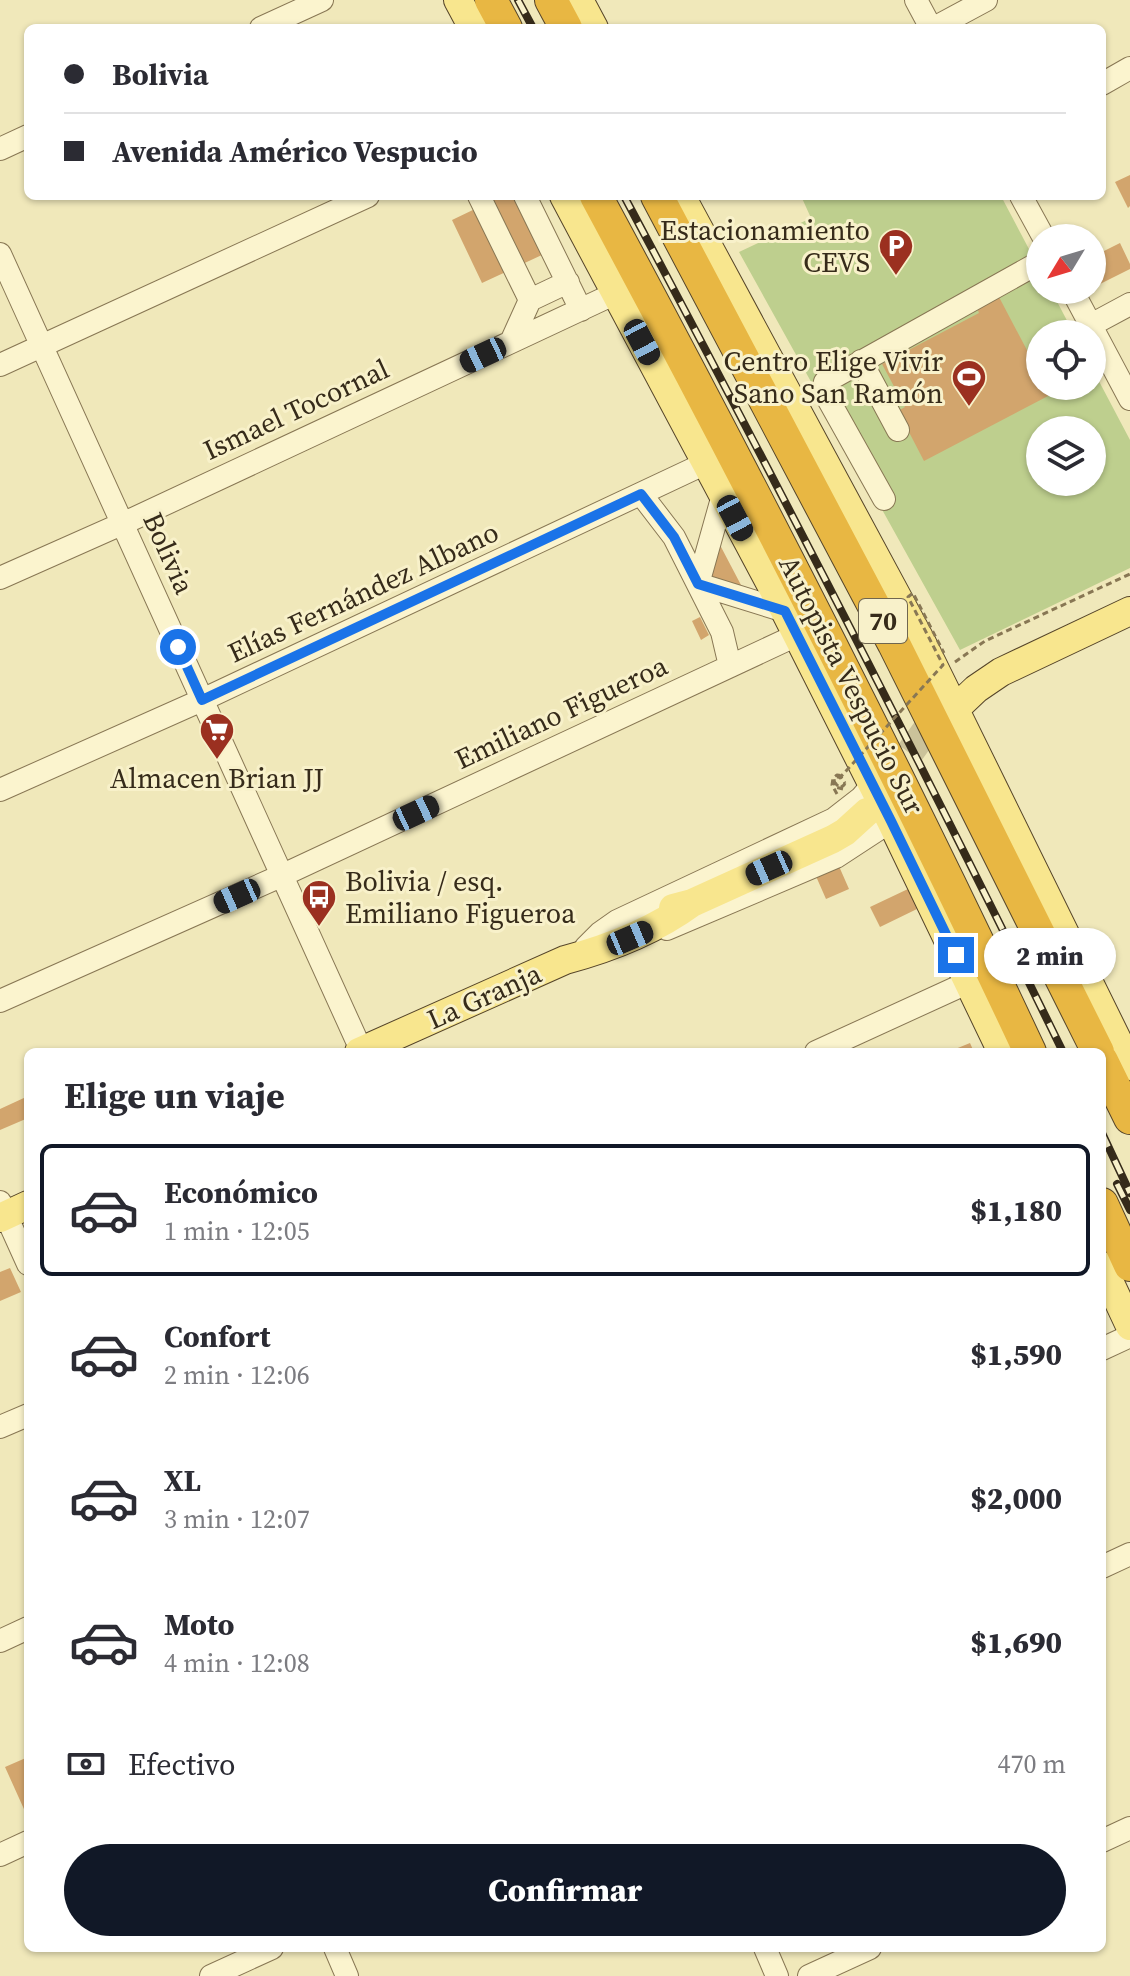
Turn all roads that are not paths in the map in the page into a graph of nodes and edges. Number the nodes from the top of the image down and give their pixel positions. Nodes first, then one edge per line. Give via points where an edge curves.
1 (322, 0) edge
2 (458, 0) edge
3 (491, 0) edge
4 (551, 0) edge
5 (579, 0) edge
6 (916, 0) edge
7 (986, 0) edge
8 (270, 24) edge
9 (471, 24) edge
10 (504, 24) edge
11 (564, 24) edge
12 (592, 24) edge
13 (930, 24) edge
14 (940, 24) edge
15 (1130, 68) edge
16 (1106, 82) edge
17 (24, 138) edge
18 (0, 149) edge
19 (359, 200) edge
20 (481, 200) edge
21 (527, 200) edge
22 (566, 200) edge
23 (598, 200) edge
24 (659, 200) edge
25 (683, 200) edge
26 (1023, 200) edge
27 (1036, 224) edge
28 (0, 254) edge
29 (1026, 270) edge
30 (568, 282) junction
31 (616, 293) junction
32 (530, 300) junction
33 (1130, 304) edge
34 (581, 310) junction
35 (1100, 320) edge
36 (511, 342) junction
37 (41, 346) junction
38 (1106, 353) edge
39 (861, 361) junction
40 (0, 365) edge
41 (1130, 399) edge
42 (898, 430) dead end
43 (706, 463) junction
44 (641, 494) junction
45 (723, 495) junction
46 (884, 499) dead end
47 (123, 523) junction
48 (0, 578) edge
49 (698, 584) junction
50 (1130, 597) edge
51 (1130, 611) edge
52 (791, 623) junction
53 (730, 666) junction
54 (957, 686) junction
55 (202, 700) junction
56 (0, 790) edge
57 (877, 806) junction
58 (283, 875) junction
59 (588, 951) junction
60 (969, 982) junction
61 (0, 1001) edge
62 (359, 1048) edge
63 (370, 1048) edge
64 (825, 1048) edge
65 (1000, 1048) edge
66 (1028, 1048) edge
67 (1096, 1048) edge
68 (1130, 1066) edge
69 (1106, 1069) edge
70 (1130, 1118) edge
71 (9, 1210) edge
72 (1106, 1213) edge
73 (24, 1253) edge
74 (1130, 1265) edge
75 (1106, 1275) edge
76 (1130, 1326) edge
77 (1130, 1336) edge
78 (1106, 1347) edge
79 (24, 1417) edge
80 (0, 1427) edge
81 (1130, 1554) edge
82 (1106, 1565) edge
83 (24, 1630) edge
84 (0, 1641) edge
85 (1130, 1828) edge
86 (1106, 1839) edge
87 (24, 1844) edge
88 (0, 1855) edge
89 (263, 1952) edge
90 (337, 1952) edge
91 (767, 1952) edge
92 (861, 1952) edge
93 (211, 1976) edge
94 (347, 1976) edge
95 (777, 1976) edge
96 (809, 1976) edge

1 - 8 street
2 - 9 main road
3 - 10 highway
4 - 11 highway
5 - 12 main road
6 - 13 street
7 - 14 street
15 - 16 street
17 - 18 street
19 - 37 street
20 - 32 street
21 - 30 street
22 - 31 main road
23 - 66 highway, Autopista Vespucio Sur / 70 via 838,656
24 - 67 highway, Autopista Vespucio Sur / 70 via 894,644
25 - 54 main road via 922,643
26 - 27 street
28 - 37 street, Bolivia
29 - 39 street
30 - 32 street
30 - 34 street
31 - 34 street, Ismael Tocornal
31 - 43 main road
32 - 36 street
33 - 35 street
34 - 36 street, Ismael Tocornal
36 - 47 street, Ismael Tocornal
37 - 40 street
37 - 47 street, Bolivia
38 - 41 street
39 - 42 street
39 - 46 street via 826,380 823,387
43 - 44 street, Elías Fernández Albano
43 - 45 main road
44 - 49 street via 674,537
44 - 55 street, Elías Fernández Albano
45 - 49 street
45 - 52 main road
47 - 48 street, Ismael Tocornal
47 - 55 street, Bolivia
49 - 52 street
49 - 53 street via 722,632
50 - 54 main road via 1000,657
51 - 54 main road via 976,689
52 - 53 street, Emiliano Figueroa
52 - 57 main road
53 - 58 street, Emiliano Figueroa
54 - 68 main road
55 - 56 street, Elías Fernández Albano
55 - 58 street, Bolivia
57 - 59 main road, La Granja via 833,839 602,937
57 - 59 street, La Granja via 848,809 617,921
57 - 59 street, La Granja via 836,857 683,923
57 - 60 main road
58 - 61 street, Emiliano Figueroa
58 - 62 street, Bolivia
59 - 63 main road, La Granja
60 - 64 street
60 - 65 main road
69 - 70 highway
71 - 73 street
72 - 74 highway
75 - 76 main road
77 - 78 street
79 - 80 street
81 - 82 street
83 - 84 street
85 - 86 street
87 - 88 street
89 - 93 street
90 - 94 street
91 - 95 street
92 - 96 street

